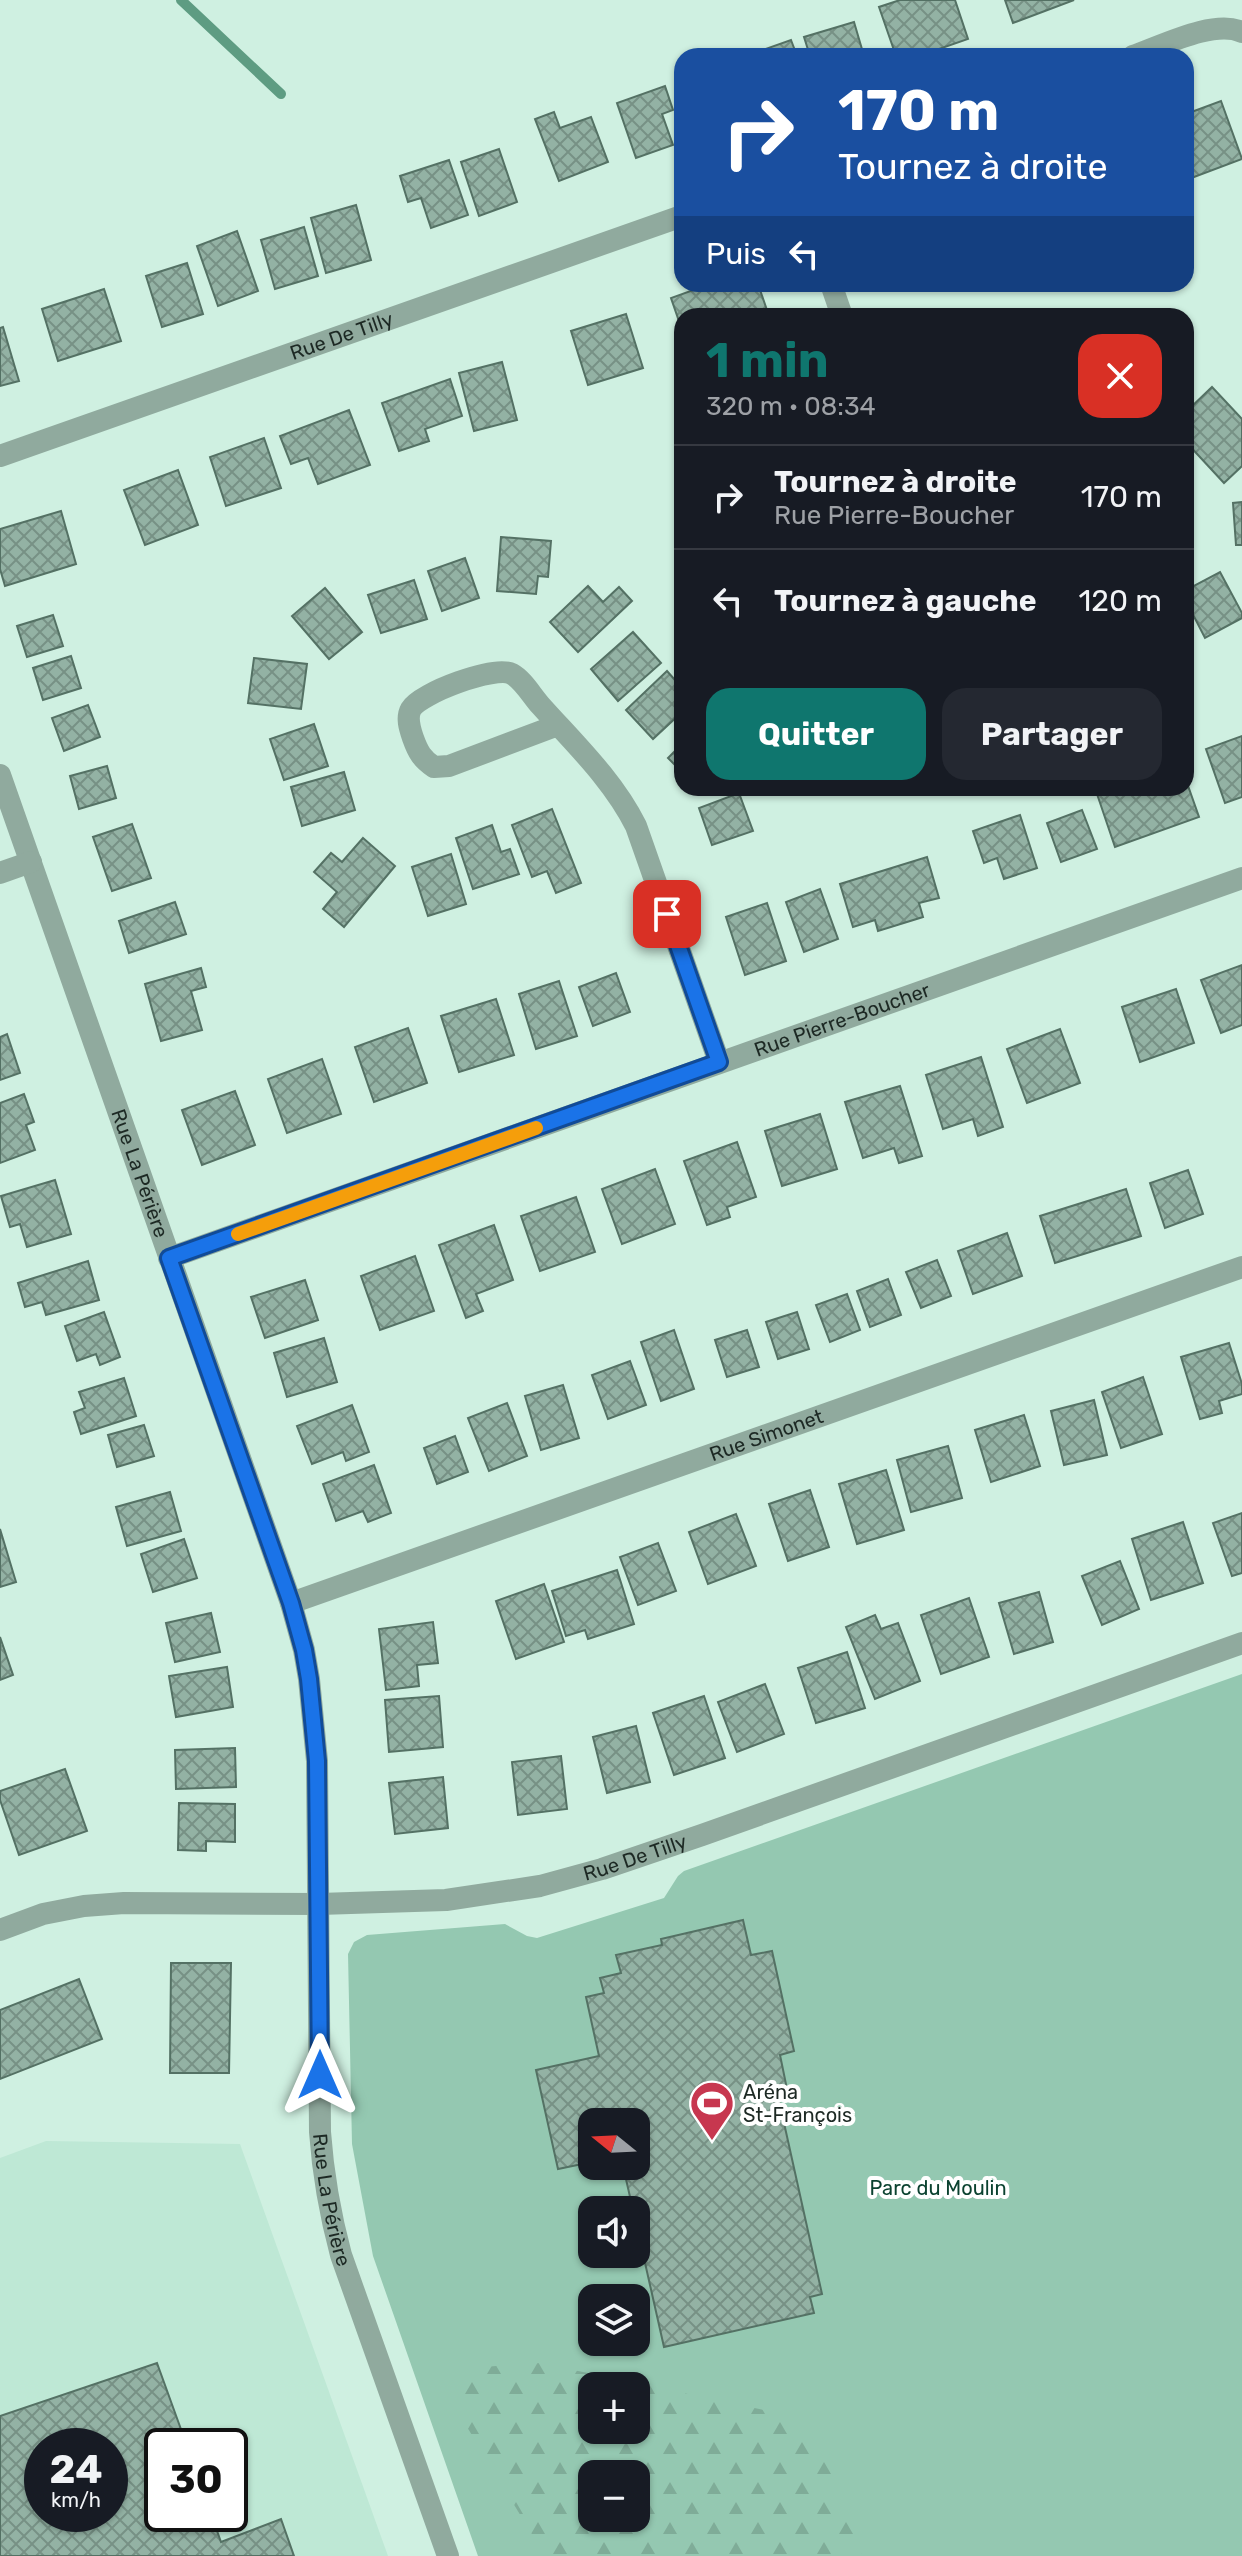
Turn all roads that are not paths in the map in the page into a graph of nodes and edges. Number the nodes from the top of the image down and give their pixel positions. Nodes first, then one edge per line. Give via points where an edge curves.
1 (1242, 32) edge
2 (1155, 48) edge
3 (674, 219) edge
4 (0, 456) edge
5 (558, 725) junction
6 (0, 775) edge
7 (31, 862) junction
8 (0, 873) edge
9 (1242, 878) edge
10 (719, 1062) junction
11 (169, 1258) junction
12 (1242, 1267) edge
13 (291, 1603) junction
14 (1242, 1643) edge
15 (319, 1904) junction
16 (0, 1930) edge
17 (448, 2556) edge

1 - 2 street via 1205,30
3 - 4 street, Rue De Tilly
5 - 5 street via 434,767 421,758 409,728 410,711 421,697 501,671 513,675
5 - 10 street via 613,786 636,826
6 - 7 street, Rue La Périère
7 - 8 street
7 - 11 street, Rue La Périère
9 - 10 street, Rue Pierre-Boucher
10 - 11 street, Rue Pierre-Boucher
11 - 13 street, Rue La Périère
12 - 13 street, Rue Simonet
13 - 15 street, Rue La Périère via 304,1650 317,1761
14 - 15 street, Rue De Tilly via 602,1869 540,1886 446,1900
15 - 16 street, Rue De Tilly via 84,1906
15 - 17 street, Rue La Périère via 320,2132 331,2216

